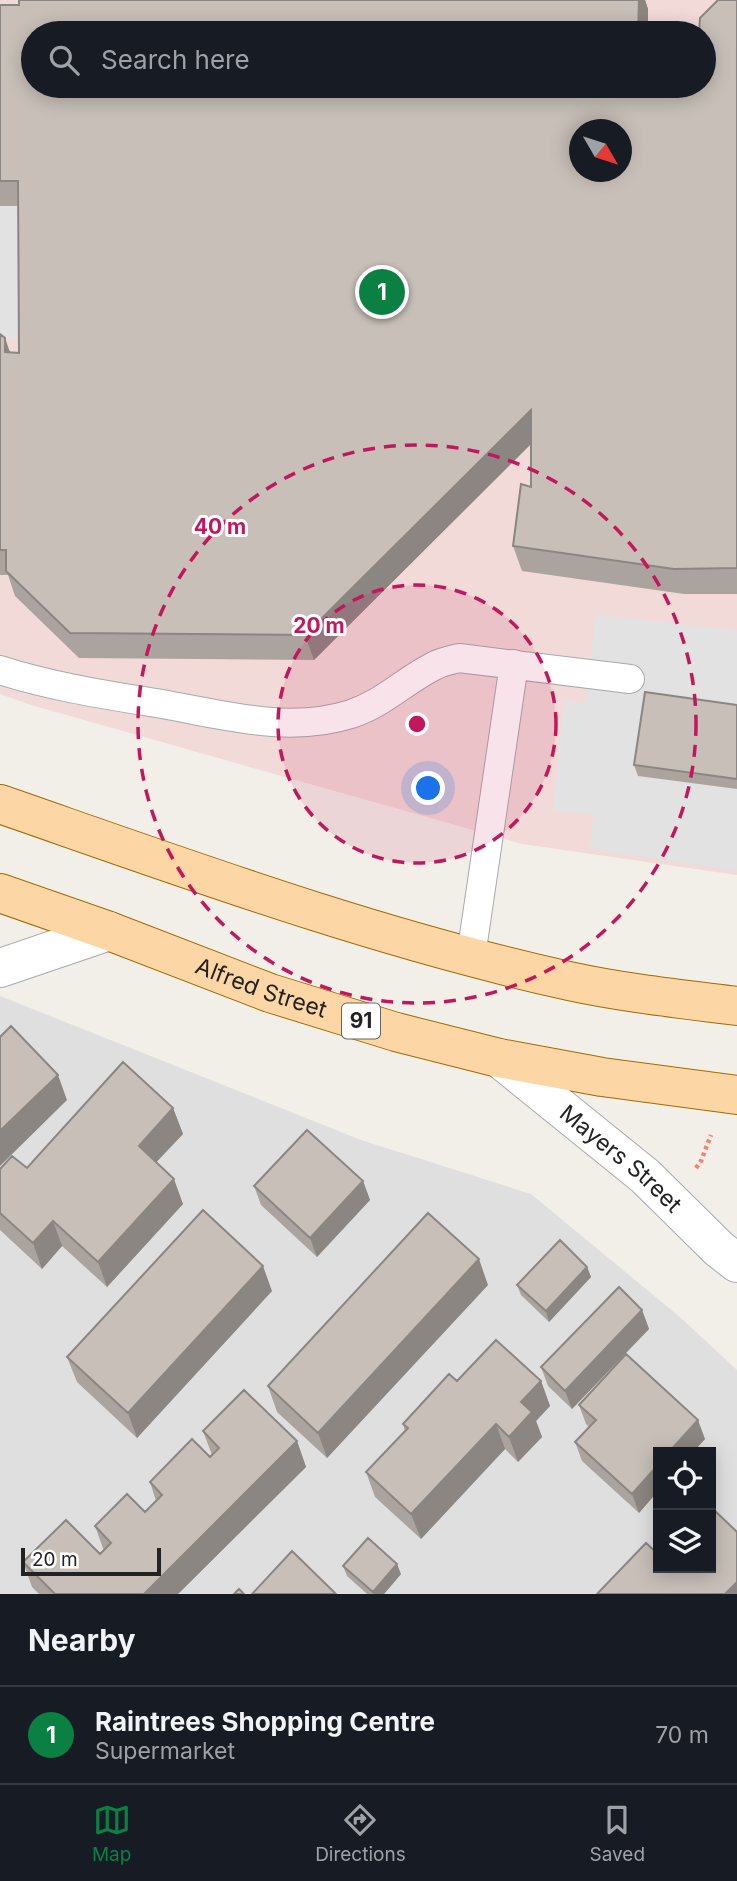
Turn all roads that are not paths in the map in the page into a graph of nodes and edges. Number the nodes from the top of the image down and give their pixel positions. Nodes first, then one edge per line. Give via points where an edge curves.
1 (0, 651) edge
2 (514, 664) junction
3 (0, 669) edge
4 (631, 678) dead end
5 (0, 804) edge
6 (0, 893) edge
7 (109, 930) junction
8 (471, 956) junction
9 (0, 968) edge
10 (737, 1006) edge
11 (499, 1058) junction
12 (726, 1110) edge
13 (737, 1263) edge

1 - 3 lane
2 - 3 lane via 459,658 435,665 384,700 351,714 275,723 75,689
2 - 4 lane
2 - 8 lane
5 - 8 main road via 236,886
6 - 7 main road, Alfred Street / 91
7 - 9 street
7 - 11 main road, Alfred Street / 91 via 270,993
8 - 10 main road via 570,981
11 - 12 main road, Alfred Street / 91 via 602,1077
11 - 13 street, Mayers Street via 645,1176

